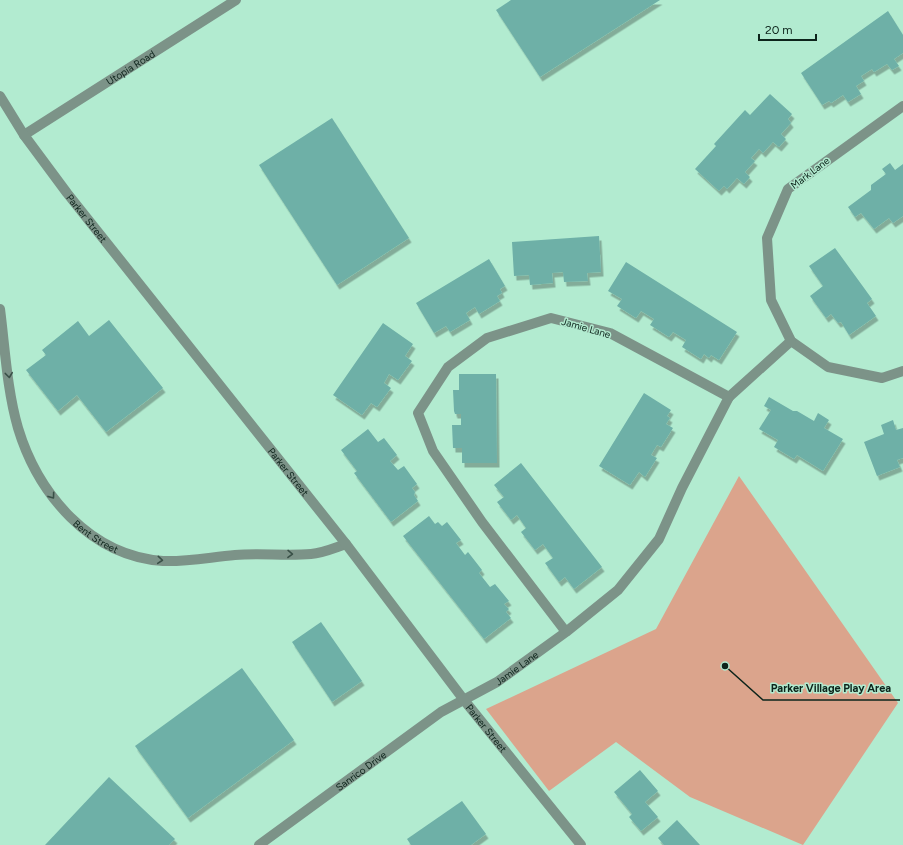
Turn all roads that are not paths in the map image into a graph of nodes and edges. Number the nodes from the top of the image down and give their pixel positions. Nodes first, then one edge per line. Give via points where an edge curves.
1 (236, 0) edge
2 (0, 96) edge
3 (903, 106) edge
4 (24, 135) junction
5 (0, 309) edge
6 (791, 341) junction
7 (903, 371) edge
8 (729, 397) junction
9 (346, 544) junction
10 (566, 632) junction
11 (464, 700) junction
12 (259, 845) edge
13 (581, 845) edge

1 - 4 street, Utopia Road
2 - 4 street, Parker Street
3 - 6 street, Mark Lane via 788,189 767,238 771,300
4 - 9 street, Parker Street via 67,193
5 -> 9 street, Bent Street via 12,402 28,455 49,493 62,509 104,544 145,558 163,560 258,554 311,554
6 - 7 street, Mark Lane via 828,367 882,378
6 - 8 street
8 - 10 street, Jamie Lane via 659,539 618,590
8 - 10 street, Jamie Lane via 610,333 551,318 487,338 448,367 418,412 433,451 482,522
9 - 11 street, Parker Street
10 - 11 street, Jamie Lane via 497,682
11 - 12 street, Sanrico Drive via 441,712
11 - 13 street, Parker Street

